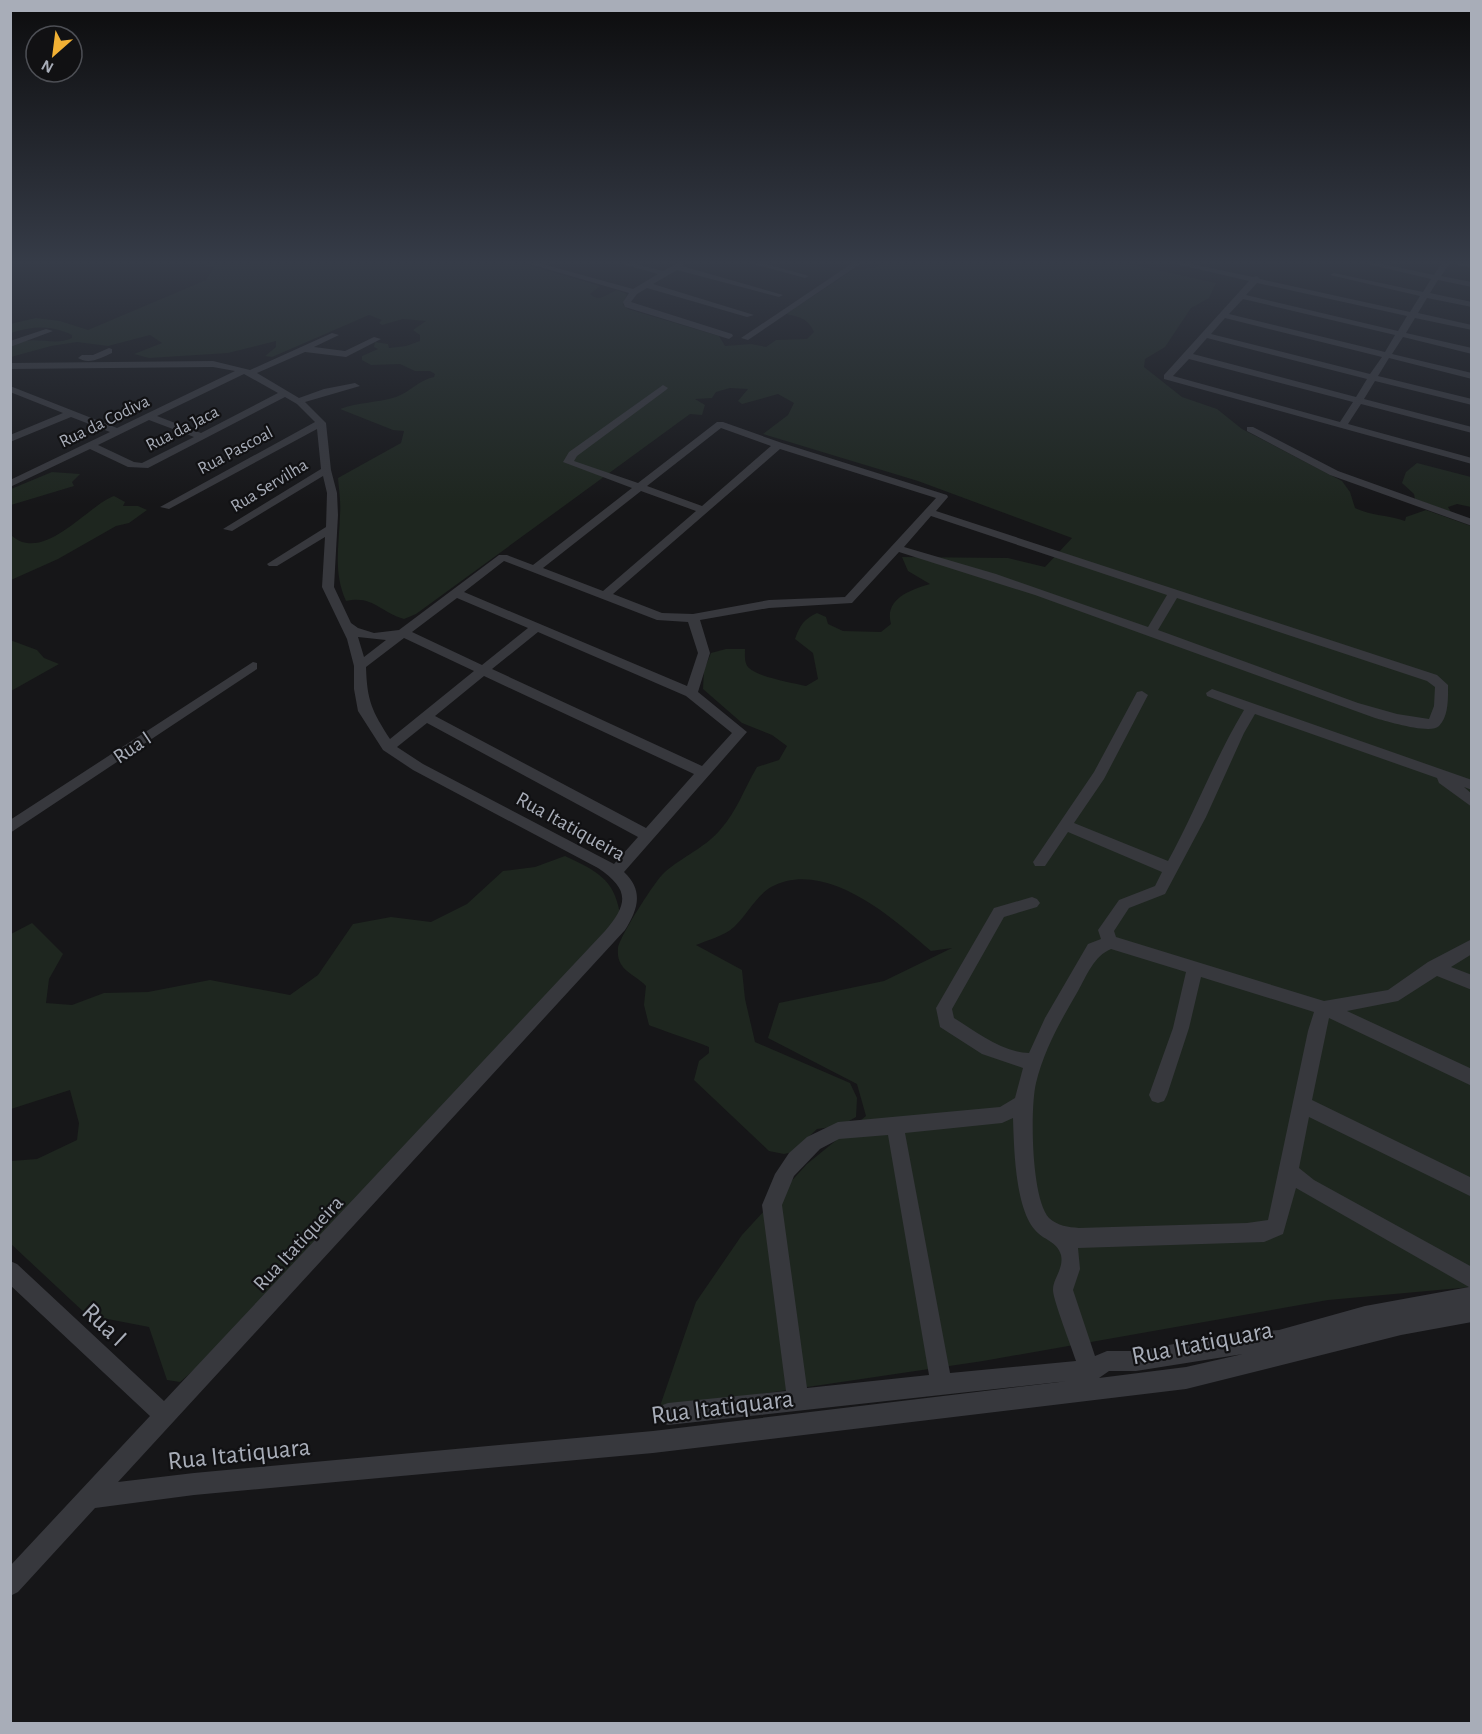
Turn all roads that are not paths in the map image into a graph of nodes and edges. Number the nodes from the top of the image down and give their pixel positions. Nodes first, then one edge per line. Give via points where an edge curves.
1 (319, 343) edge
2 (369, 343) edge
3 (1196, 343) edge
4 (1235, 343) edge
5 (1338, 343) edge
6 (1395, 343) edge
7 (1436, 343) edge
8 (305, 350) junction
9 (109, 351) dead end
10 (1472, 351) edge
11 (1185, 355) junction
12 (1388, 355) junction
13 (10, 366) edge
14 (58, 367) junction
15 (247, 372) junction
16 (1472, 376) edge
17 (1371, 377) junction
18 (355, 386) dead end
19 (663, 388) dead end
20 (10, 389) edge
21 (22, 394) junction
22 (292, 397) junction
23 (10, 399) edge
24 (1356, 401) junction
25 (1472, 402) edge
26 (69, 414) junction
27 (150, 417) junction
28 (321, 423) junction
29 (1342, 426) junction
30 (1250, 429) dead end
31 (1472, 430) edge
32 (119, 432) junction
33 (201, 436) junction
34 (10, 440) edge
35 (778, 445) junction
36 (92, 446) junction
37 (1472, 461) edge
38 (326, 470) junction
39 (10, 484) edge
40 (641, 487) junction
41 (165, 507) dead end
42 (704, 510) junction
43 (929, 512) junction
44 (1472, 523) edge
45 (332, 528) junction
46 (228, 529) dead end
47 (897, 548) junction
48 (273, 564) dead end
49 (535, 569) junction
50 (456, 593) junction
51 (1174, 593) junction
52 (605, 595) junction
53 (693, 618) junction
54 (346, 620) junction
55 (537, 627) junction
56 (403, 633) junction
57 (1150, 633) junction
58 (253, 666) dead end
59 (360, 666) junction
60 (482, 670) junction
61 (691, 693) junction
62 (1212, 693) dead end
63 (1142, 695) dead end
64 (1252, 708) junction
65 (427, 717) junction
66 (388, 747) junction
67 (1433, 772) junction
68 (704, 773) junction
69 (1472, 785) edge
70 (1472, 802) edge
71 (1065, 825) junction
72 (10, 828) edge
73 (648, 836) junction
74 (1040, 862) dead end
75 (1171, 869) junction
76 (616, 871) junction
77 (1032, 903) dead end
78 (1110, 942) junction
79 (1472, 945) edge
80 (1195, 967) junction
81 (1434, 967) junction
82 (1472, 983) edge
83 (1324, 1008) junction
84 (1034, 1061) junction
85 (1472, 1078) edge
86 (1158, 1095) dead end
87 (1023, 1103) junction
88 (1301, 1104) junction
89 (895, 1125) junction
90 (1289, 1171) junction
91 (1472, 1188) edge
92 (1059, 1236) junction
93 (10, 1271) edge
94 (1472, 1278) edge
95 (1472, 1296) edge
96 (1472, 1312) edge
97 (1089, 1380) junction
98 (942, 1386) junction
99 (798, 1400) junction
100 (668, 1414) dead end
101 (164, 1415) junction
102 (90, 1497) junction
103 (11, 1580) edge

1 - 8 street, Rua da Codiva
2 - 8 street via 346,354
3 - 11 street
4 - 17 street
5 - 12 street
6 - 12 street
7 - 10 street
8 - 15 street, Rua da Codiva
9 - 14 street via 95,358 76,355
11 - 24 street
11 - 29 street via 1167,377
12 - 16 street
12 - 17 street
13 - 14 street
14 - 15 street via 213,364
15 - 22 street
15 - 27 street, Rua da Codiva
17 - 24 street
17 - 25 street
18 - 22 street, Rua da Jaca
19 - 40 street via 569,459 571,464
20 - 21 street
21 - 23 street
21 - 26 street
22 - 28 street
22 - 33 street, Rua da Jaca
24 - 29 street
24 - 31 street
26 - 32 street
26 - 34 street
27 - 32 street, Rua da Codiva
27 - 33 street
28 - 38 street, Rua Itatiqueira
28 - 41 street, Rua Pascoal
29 - 37 street
30 - 44 street via 1334,473
32 - 36 street, Rua da Codiva
33 - 36 street, Rua da Jaca via 150,464 138,466
35 - 40 street via 720,424
35 - 42 street
35 - 43 street via 943,497
36 - 39 street, Rua da Codiva
38 - 45 street, Rua Itatiqueira via 332,493
38 - 46 street, Rua Servilha
40 - 42 street
40 - 49 street
42 - 52 street
43 - 47 street
43 - 51 street
45 - 48 street
45 - 54 street, Rua Itatiqueira via 327,578
47 - 53 street via 848,600 769,604
47 - 57 street
49 - 50 street via 503,557
49 - 52 street
50 - 55 street
50 - 56 street
51 - 57 street
51 - 57 street via 1432,678 1442,685 1443,696 1434,724 1417,724 1351,704
52 - 53 street via 661,616
53 - 61 street via 704,653
54 - 56 street via 349,628 366,636
54 - 59 street, Rua Itatiqueira
55 - 60 street
55 - 61 street
56 - 59 street
56 - 60 street
58 - 72 street, Rua I
59 - 66 street, Rua Itatiqueira via 365,711
60 - 65 street
60 - 68 street
61 - 68 street via 740,732
62 - 64 street
63 - 71 street via 1109,757
64 - 67 street
64 - 75 street
65 - 66 street
65 - 73 street
66 - 76 street, Rua Itatiqueira via 418,767
67 - 69 street
67 - 70 street
68 - 73 street
71 - 74 street
71 - 75 street
73 - 76 street
75 - 78 street via 1160,890 1124,904 1116,912 1106,930
76 - 101 street, Rua Itatiqueira via 631,890 632,905 626,920
77 - 84 street via 999,912 944,1008 946,1022 978,1042 1019,1062
78 - 80 street
78 - 84 street via 1094,949
79 - 81 street
80 - 83 street
80 - 86 street via 1181,1028
81 - 82 street
81 - 83 street via 1392,996
83 - 85 street
83 - 88 street
84 - 87 street
87 - 89 street via 1002,1115
87 - 92 street via 1026,1177 1041,1222
88 - 90 street
88 - 91 street
89 - 98 street
89 - 99 street via 838,1131 819,1138 793,1161 778,1182 771,1205
90 - 92 street via 1276,1227 1264,1232
90 - 94 street via 1307,1186
92 - 97 street via 1070,1248 1072,1270 1063,1290
93 - 101 street, Rua I
95 - 97 street via 1365,1316 1279,1340 1223,1345 1136,1361 1107,1361
96 - 97 street, Rua Itatiquara via 1186,1378
97 - 98 street via 1062,1371
97 - 102 street, Rua Itatiquara via 653,1442
98 - 99 street
99 - 100 street
101 - 102 street, Rua Itatiqueira
102 - 103 street

